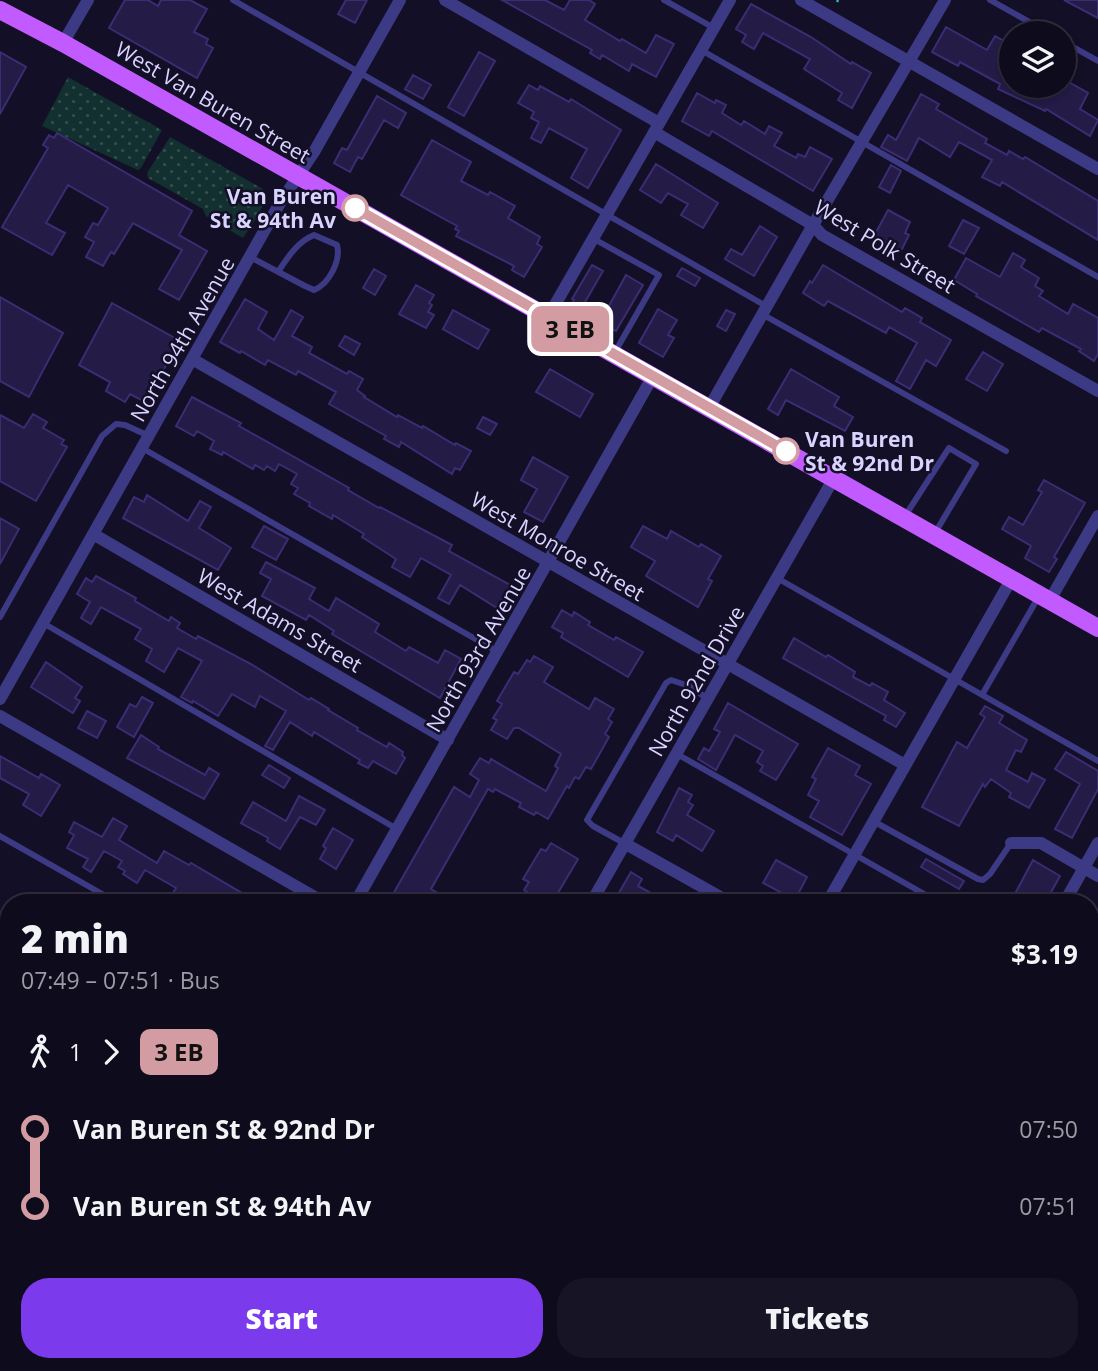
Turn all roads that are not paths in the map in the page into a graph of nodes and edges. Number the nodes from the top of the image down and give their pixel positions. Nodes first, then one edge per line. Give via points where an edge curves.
1 (88, 0) edge
2 (233, 0) edge
3 (400, 0) edge
4 (444, 0) edge
5 (664, 0) edge
6 (730, 0) edge
7 (802, 0) edge
8 (945, 0) edge
9 (990, 0) edge
10 (0, 10) edge
11 (1028, 21) edge
12 (714, 28) junction
13 (63, 43) junction
14 (1076, 49) edge
15 (701, 50) junction
16 (909, 61) junction
17 (1098, 61) edge
18 (359, 72) junction
19 (415, 105) junction
20 (410, 114) dead end
21 (656, 127) junction
22 (861, 142) junction
23 (1098, 169) edge
24 (298, 176) junction
25 (606, 215) junction
26 (813, 225) junction
27 (593, 238) junction
28 (250, 257) junction
29 (278, 272) junction
30 (1098, 277) edge
31 (764, 310) junction
32 (548, 317) junction
33 (614, 354) junction
34 (192, 359) junction
35 (653, 376) junction
36 (1098, 391) edge
37 (709, 408) junction
38 (145, 442) junction
39 (1006, 451) dead end
40 (834, 478) junction
41 (1098, 516) edge
42 (903, 517) junction
43 (93, 534) junction
44 (934, 535) junction
45 (549, 562) junction
46 (777, 578) junction
47 (1012, 578) junction
48 (1045, 598) junction
49 (0, 617) edge
50 (43, 623) junction
51 (1098, 628) edge
52 (498, 652) junction
53 (728, 665) junction
54 (956, 680) junction
55 (982, 695) junction
56 (0, 699) edge
57 (708, 699) junction
58 (0, 716) edge
59 (448, 740) junction
60 (677, 754) junction
61 (1098, 761) edge
62 (905, 765) junction
63 (873, 821) junction
64 (397, 829) junction
65 (0, 836) edge
66 (624, 843) junction
67 (1011, 843) joint
68 (1098, 843) edge
69 (854, 854) junction
70 (1084, 867) junction
71 (1098, 876) edge
72 (102, 894) edge
73 (309, 894) edge
74 (360, 894) edge
75 (596, 894) edge
76 (715, 894) edge
77 (832, 894) edge
78 (924, 894) edge
79 (1069, 894) edge

1 - 13 street
2 - 18 lane
3 - 18 street, North 94th Avenue
4 - 21 street, West Polk Street
5 - 12 lane
6 - 12 street
7 - 16 street
8 - 16 street
9 - 11 lane
10 - 13 main road, West Van Buren Street
12 - 15 street
13 - 24 main road, West Van Buren Street
14 - 17 lane
15 - 21 street
15 - 22 lane
16 - 22 street
16 - 23 street
18 - 19 lane
18 - 24 street, North 94th Avenue
19 - 20 lane
19 - 25 lane
21 - 25 street
21 - 26 street, West Polk Street
22 - 26 street
22 - 30 lane
24 - 28 street, North 94th Avenue
24 - 32 main road, West Van Buren Street
25 - 27 street
25 - 31 lane
26 - 31 street
26 - 36 street, West Polk Street via 822,235
27 - 32 street
27 - 33 lane via 659,275
28 - 29 lane
28 - 34 street, North 94th Avenue
29 - 29 lane via 313,290 322,287 339,254 337,245 314,235 305,239
31 - 37 street
31 - 39 lane
32 - 33 main road, West Van Buren Street
33 - 35 main road, West Van Buren Street
34 - 38 street, North 94th Avenue
34 - 45 street, West Monroe Street
35 - 37 main road, West Van Buren Street
35 - 45 street, North 93rd Avenue
37 - 40 main road, West Van Buren Street
38 - 43 street, North 94th Avenue
38 - 49 lane via 125,425 116,424 102,436
38 - 52 lane
40 - 42 main road, West Van Buren Street
40 - 46 street, North 92nd Drive
41 - 48 street
42 - 44 main road, West Van Buren Street
42 - 44 lane via 949,448 976,464
43 - 50 street, North 94th Avenue
43 - 59 street, West Adams Street
44 - 47 main road, West Van Buren Street
45 - 52 street, North 93rd Avenue
45 - 53 street, West Monroe Street
46 - 53 street, North 92nd Drive
46 - 54 lane
47 - 48 main road, West Van Buren Street
47 - 54 street
48 - 51 main road, West Van Buren Street
48 - 55 lane
50 - 56 street, North 94th Avenue
50 - 64 lane
52 - 59 street, North 93rd Avenue
53 - 57 street, North 92nd Drive
53 - 62 street, West Monroe Street
54 - 55 lane
54 - 62 street
55 - 61 lane
57 - 60 street, North 92nd Drive
57 - 66 lane via 689,686 671,680 666,683 587,820
58 - 73 street
59 - 64 street, North 93rd Avenue
60 - 66 street, North 92nd Drive
60 - 69 lane
62 - 63 street
63 - 67 lane via 984,880
63 - 69 street
64 - 74 street, North 93rd Avenue
65 - 72 lane
66 - 75 street, North 92nd Drive
66 - 76 street
67 - 70 street via 1041,843
68 - 70 street
69 - 77 street
69 - 78 lane
70 - 71 street
70 - 79 street

